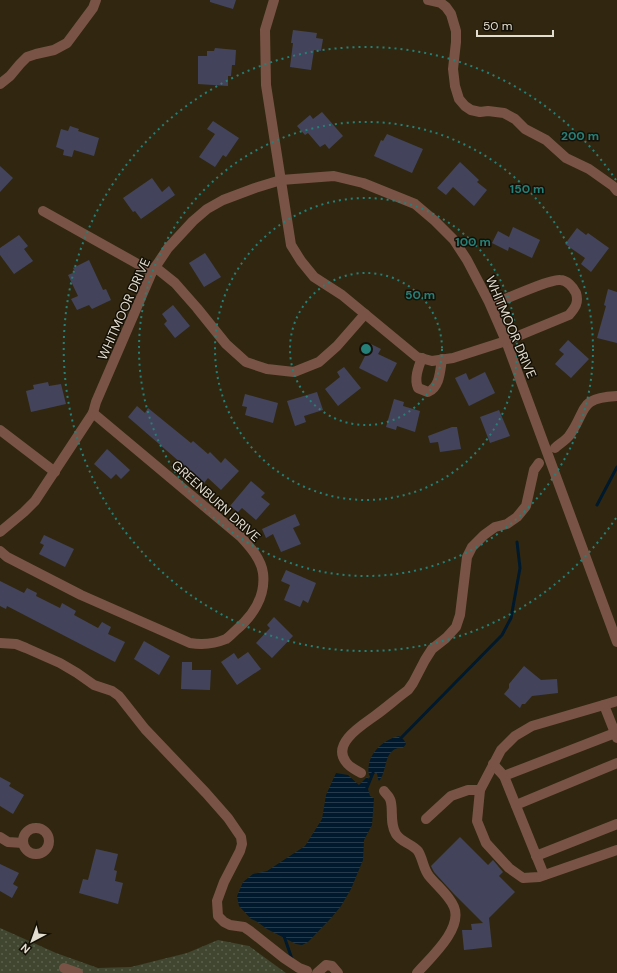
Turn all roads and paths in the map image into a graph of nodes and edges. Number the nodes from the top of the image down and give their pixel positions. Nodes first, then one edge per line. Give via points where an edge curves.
1 (96, 0) edge
2 (274, 0) edge
3 (428, 0) edge
4 (0, 84) edge
5 (281, 180) junction
6 (617, 192) edge
7 (43, 211) dead end
8 (154, 270) junction
9 (491, 305) junction
10 (365, 314) junction
11 (506, 340) junction
12 (422, 358) junction
13 (442, 359) junction
14 (617, 396) edge
15 (93, 413) junction
16 (0, 430) edge
17 (555, 448) dead end
18 (539, 463) dead end
19 (55, 472) junction
20 (0, 532) edge
21 (0, 550) edge
22 (617, 642) edge
23 (0, 644) edge
24 (617, 701) edge
25 (604, 705) junction
26 (616, 735) edge
27 (617, 763) edge
28 (493, 764) junction
29 (361, 773) dead end
30 (504, 776) junction
31 (480, 790) junction
32 (384, 792) dead end
33 (516, 805) junction
34 (426, 819) dead end
35 (617, 824) edge
36 (0, 837) edge
37 (23, 843) dead end
38 (617, 850) edge
39 (536, 856) junction
40 (544, 875) junction
41 (64, 968) dead end
42 (309, 972) edge
43 (78, 973) edge
44 (338, 973) edge
45 (417, 973) edge

1 - 4 street via 67,43 54,50 28,57
2 - 5 street via 265,30 264,46 266,85
3 - 6 street via 441,3 451,14 456,31 453,69 455,86 464,106 480,112 504,113 515,119 525,129 546,140 566,158 589,169 613,186
5 - 8 street, WHITMOOR DRIVE via 223,200 207,210 168,248
5 - 9 street, WHITMOOR DRIVE via 334,176 363,183 415,204 454,240
5 - 10 street via 291,245 300,261 314,277
7 - 8 street
8 - 10 street via 176,284 226,344 246,362 267,369 294,372 319,362
8 - 15 street, WHITMOOR DRIVE
9 - 11 street, WHITMOOR DRIVE
9 - 11 street via 548,282 560,280 568,283 575,291 578,300 569,315
10 - 12 street via 417,357
11 - 13 street via 453,358
11 - 22 street, WHITMOOR DRIVE
12 - 13 street
12 - 13 street via 416,382 418,388 424,392 432,390 437,385
14 - 17 street via 603,397 586,405 568,437
15 - 19 street, WHITMOOR DRIVE
15 - 21 street, GREENBURN DRIVE via 251,548 259,559 264,585 261,598 246,622 227,638 210,644 190,643 81,595 7,557
16 - 19 street
18 - 29 street via 534,470 526,506 507,524 495,527 484,535 467,556 460,615 456,627 432,649 408,690 356,729 348,738 344,746 345,761
19 - 20 street, WHITMOOR DRIVE via 35,501
23 - 42 street via 16,644 26,648 60,663 94,685 119,696 145,730 228,818 241,837 240,851 217,901 218,916 230,925 250,931 284,958
24 - 25 street
25 - 26 street
25 - 28 street via 532,726 515,736 501,750
26 - 30 street
27 - 33 street
28 - 30 street
28 - 31 street
30 - 33 street
31 - 34 street via 468,790 452,796
31 - 40 street via 477,822 486,843 509,868 523,878
32 - 45 street via 390,799 395,833 400,840 416,850 428,874 449,898 454,908 456,919 451,932
33 - 39 street
35 - 39 street
36 - 37 street via 8,842
38 - 40 street
39 - 40 street
41 - 43 street
42 - 44 street via 326,965 332,966

